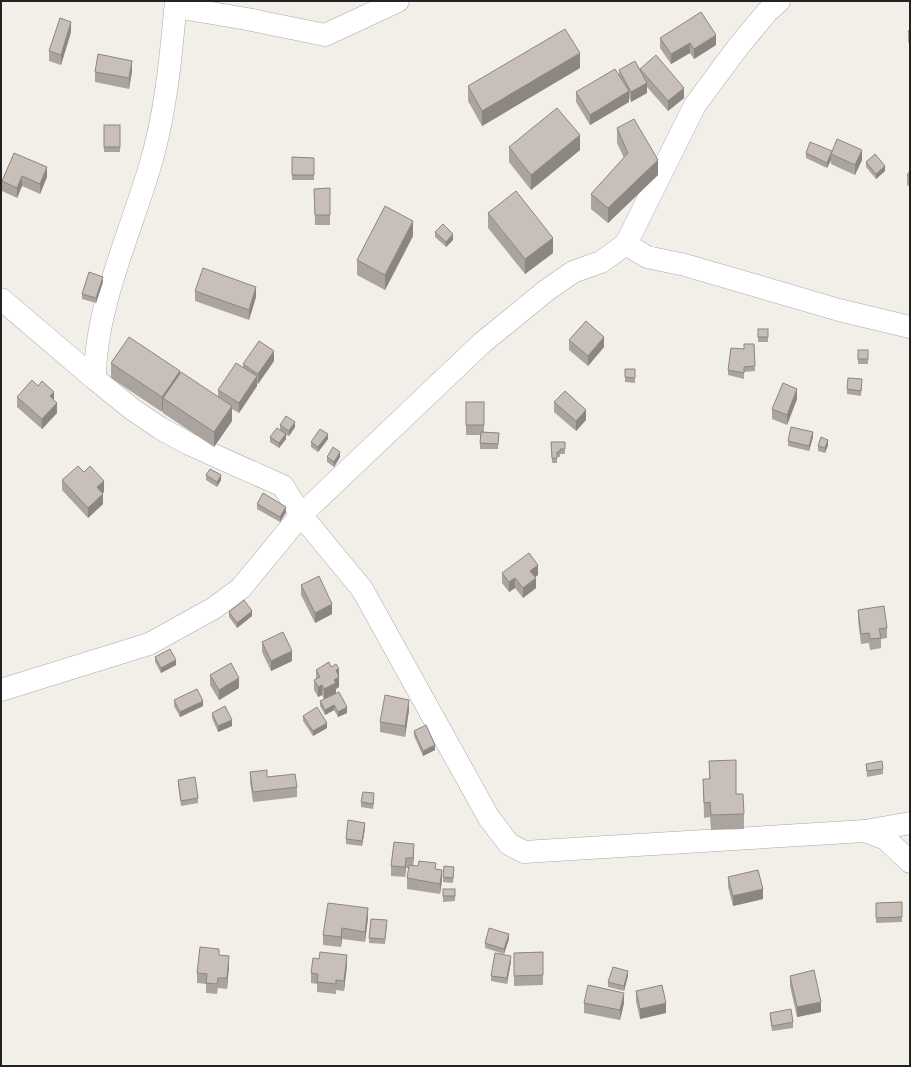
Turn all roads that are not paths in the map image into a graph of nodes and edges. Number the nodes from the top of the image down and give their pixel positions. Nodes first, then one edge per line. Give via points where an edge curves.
1 (398, 1) edge
2 (779, 1) edge
3 (176, 4) edge
4 (626, 244) junction
5 (1, 299) edge
6 (910, 327) edge
7 (95, 379) junction
8 (301, 515) junction
9 (1, 690) edge
10 (910, 823) edge
11 (865, 831) junction
12 (910, 862) edge

1 - 3 street via 325,35
2 - 4 street via 738,47 695,105
3 - 7 street via 158,134 101,321 96,343
4 - 6 street via 647,257 686,265 839,310
4 - 8 street via 601,262 573,272 546,290 494,334
5 - 7 street
7 - 8 street via 160,428 189,444 283,486
8 - 9 street via 241,588 189,623 149,644
8 - 11 street via 362,589 488,818 509,844 524,852
10 - 11 street
11 - 12 street via 886,839

